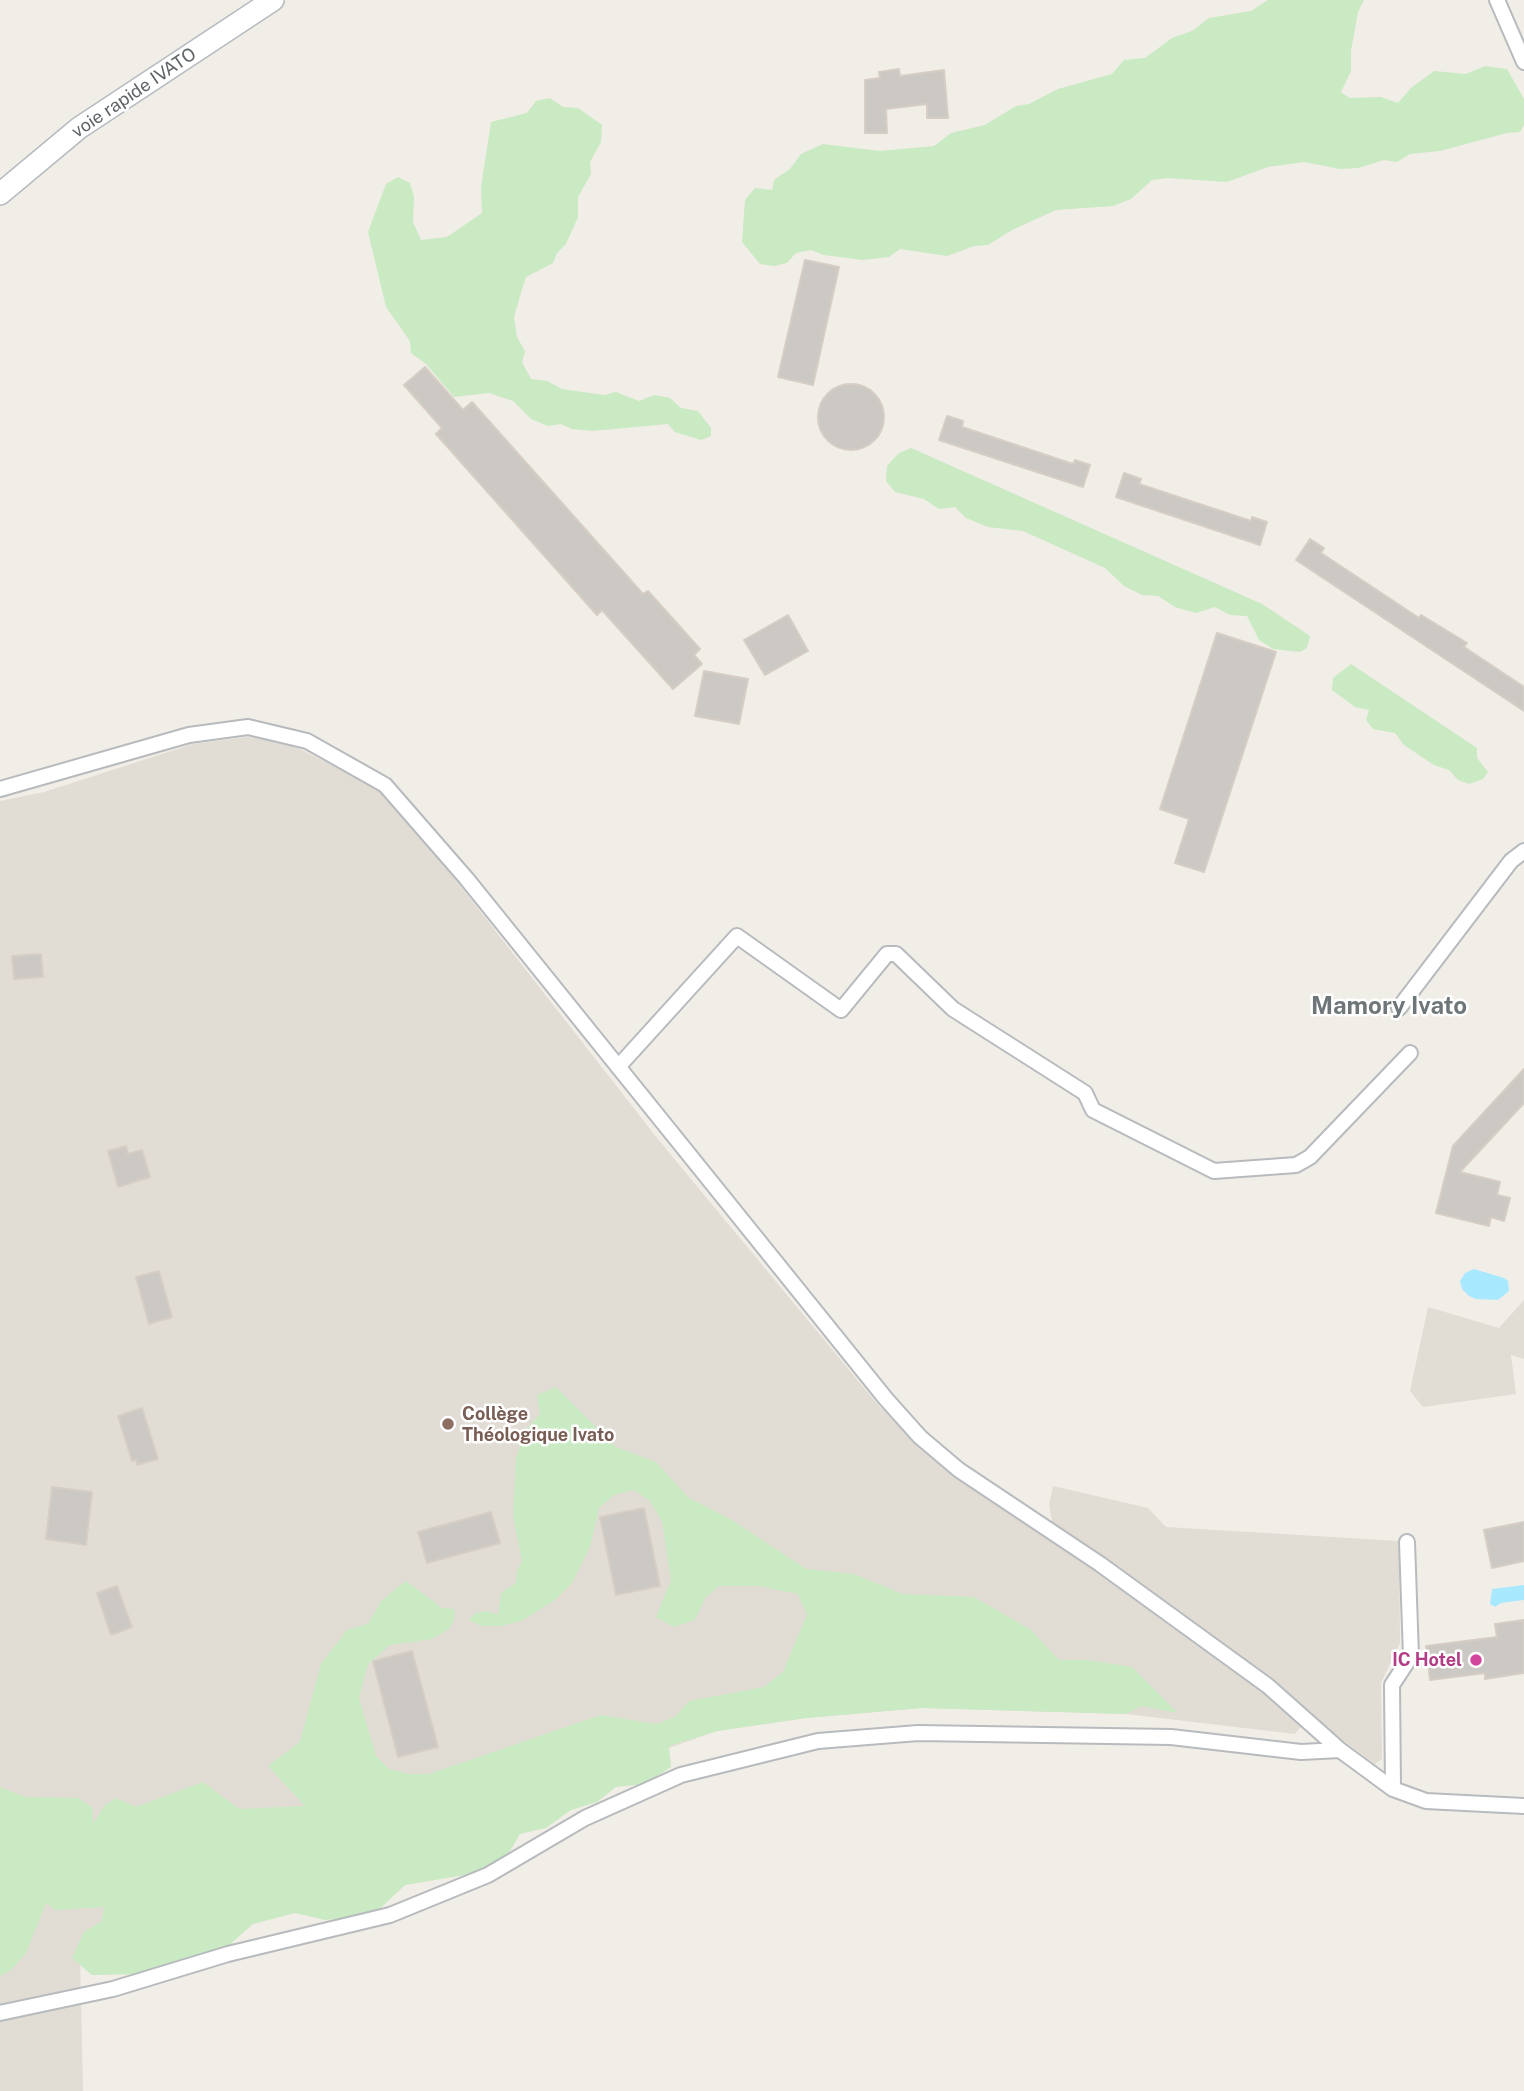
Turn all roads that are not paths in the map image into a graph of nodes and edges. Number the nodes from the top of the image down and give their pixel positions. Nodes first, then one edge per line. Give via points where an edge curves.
1 (273, 0) edge
2 (1497, 0) edge
3 (1524, 62) edge
4 (0, 194) edge
5 (0, 789) edge
6 (1524, 850) edge
7 (1399, 1008) dead end
8 (1410, 1053) dead end
9 (618, 1067) junction
10 (1407, 1542) dead end
11 (1340, 1750) junction
12 (1393, 1788) junction
13 (1524, 1806) edge
14 (0, 2013) edge

1 - 4 main road, voie rapide IVATO via 79,128
2 - 3 street
5 - 9 street via 189,735 248,727 306,741 385,785
6 - 7 street
8 - 9 street via 1310,1157 1296,1165 1214,1171 1093,1110 1085,1093 953,1009 896,954 887,954 841,1010 737,936
9 - 11 street via 920,1437 958,1470 1100,1564 1268,1686
10 - 12 street via 1411,1656 1392,1685
11 - 12 street
11 - 14 street via 1301,1752 1171,1737 918,1732 818,1741 681,1775 585,1818 488,1875 390,1915 228,1954 113,1989
12 - 13 street via 1426,1801

